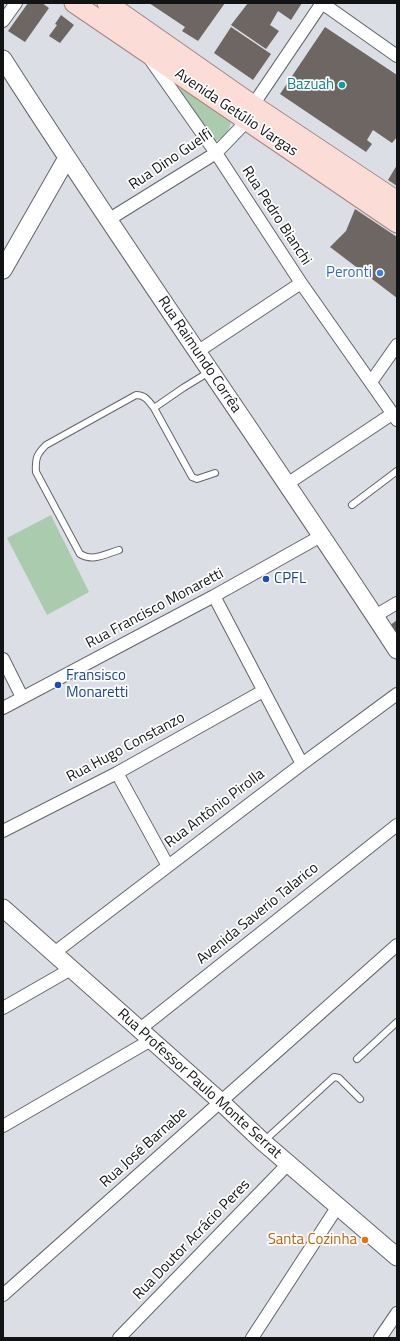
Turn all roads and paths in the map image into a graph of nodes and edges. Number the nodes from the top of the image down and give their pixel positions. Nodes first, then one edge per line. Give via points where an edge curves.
1 (16, 3) edge
2 (74, 3) edge
3 (107, 3) edge
4 (322, 3) edge
5 (3, 21) edge
6 (142, 49) junction
7 (397, 56) edge
8 (4, 64) edge
9 (250, 113) junction
10 (216, 153) junction
11 (67, 158) junction
12 (397, 201) edge
13 (108, 220) junction
14 (397, 223) edge
15 (3, 270) edge
16 (301, 283) junction
17 (397, 345) edge
18 (197, 352) junction
19 (210, 371) junction
20 (371, 382) junction
21 (154, 408) junction
22 (395, 417) edge
23 (397, 471) edge
24 (215, 474) dead end
25 (287, 484) junction
26 (352, 505) dead end
27 (321, 536) junction
28 (119, 550) dead end
29 (214, 596) junction
30 (397, 603) edge
31 (375, 616) junction
32 (397, 650) edge
33 (3, 659) edge
34 (264, 691) junction
35 (397, 694) edge
36 (22, 697) junction
37 (3, 708) edge
38 (302, 764) junction
39 (116, 773) junction
40 (397, 825) edge
41 (3, 830) edge
42 (168, 866) junction
43 (3, 908) edge
44 (397, 945) edge
45 (54, 953) junction
46 (71, 969) junction
47 (3, 1008) edge
48 (397, 1022) edge
49 (146, 1035) junction
50 (358, 1059) dead end
51 (360, 1099) dead end
52 (220, 1101) junction
53 (3, 1126) edge
54 (263, 1142) junction
55 (288, 1164) junction
56 (338, 1206) junction
57 (397, 1257) edge
58 (3, 1295) edge
59 (397, 1313) edge
60 (119, 1338) edge
61 (252, 1338) edge
62 (380, 1338) edge

1 - 5 street
2 - 6 main road, Avenida Getúlio Vargas
3 - 9 main road, Avenida Getúlio Vargas
4 - 7 street
4 - 9 street, Rua Dino Guelfi
6 - 9 main road, Avenida Getúlio Vargas
6 - 10 street, Rua Pedro Bianchi
8 - 11 main road, Rua Raimundo Corrêa
9 - 10 street, Rua Dino Guelfi
9 - 12 main road, Avenida Getúlio Vargas
9 - 14 main road, Avenida Getúlio Vargas
10 - 13 street, Rua Dino Guelfi
10 - 16 street, Rua Pedro Bianchi
11 - 13 main road, Rua Raimundo Corrêa
11 - 15 main road
13 - 18 main road, Rua Raimundo Corrêa
16 - 18 street
16 - 20 street, Rua Pedro Bianchi
17 - 20 street
18 - 19 main road, Rua Raimundo Corrêa
19 - 21 lane
19 - 25 main road, Rua Raimundo Corrêa
20 - 22 street, Rua Pedro Bianchi
21 - 24 lane via 192,477 197,479
21 - 28 lane via 142,395 136,395 46,445 35,461 36,472 80,554 86,558 94,558
22 - 25 street
23 - 26 lane
25 - 27 main road, Rua Raimundo Corrêa
27 - 29 street, Rua Francisco Monaretti
27 - 31 main road, Rua Raimundo Corrêa
29 - 34 street
29 - 36 street, Rua Francisco Monaretti
30 - 31 street
31 - 32 main road, Rua Raimundo Corrêa
33 - 36 street
34 - 38 street
34 - 39 street, Rua Hugo Constanzo
35 - 38 street, Rua Antônio Pirolla
36 - 37 street, Rua Francisco Monaretti
38 - 42 street, Rua Antônio Pirolla
39 - 41 street, Rua Hugo Constanzo
39 - 42 street
40 - 49 street, Avenida Saverio Talarico
42 - 45 street, Rua Antônio Pirolla
43 - 45 main road, Rua Professor Paulo Monte Serrat
44 - 52 street, Rua José Barnabe
45 - 46 main road, Rua Professor Paulo Monte Serrat
46 - 47 street
46 - 49 main road, Rua Professor Paulo Monte Serrat
48 - 50 lane
49 - 52 main road, Rua Professor Paulo Monte Serrat
49 - 53 street, Avenida Saverio Talarico
51 - 54 lane via 339,1078 334,1077
52 - 54 main road, Rua Professor Paulo Monte Serrat
52 - 58 street, Rua José Barnabe
54 - 55 main road, Rua Professor Paulo Monte Serrat
55 - 56 main road, Rua Professor Paulo Monte Serrat
55 - 60 street, Rua Doutor Acrácio Peres
56 - 57 main road, Rua Professor Paulo Monte Serrat
56 - 61 street
59 - 62 street

